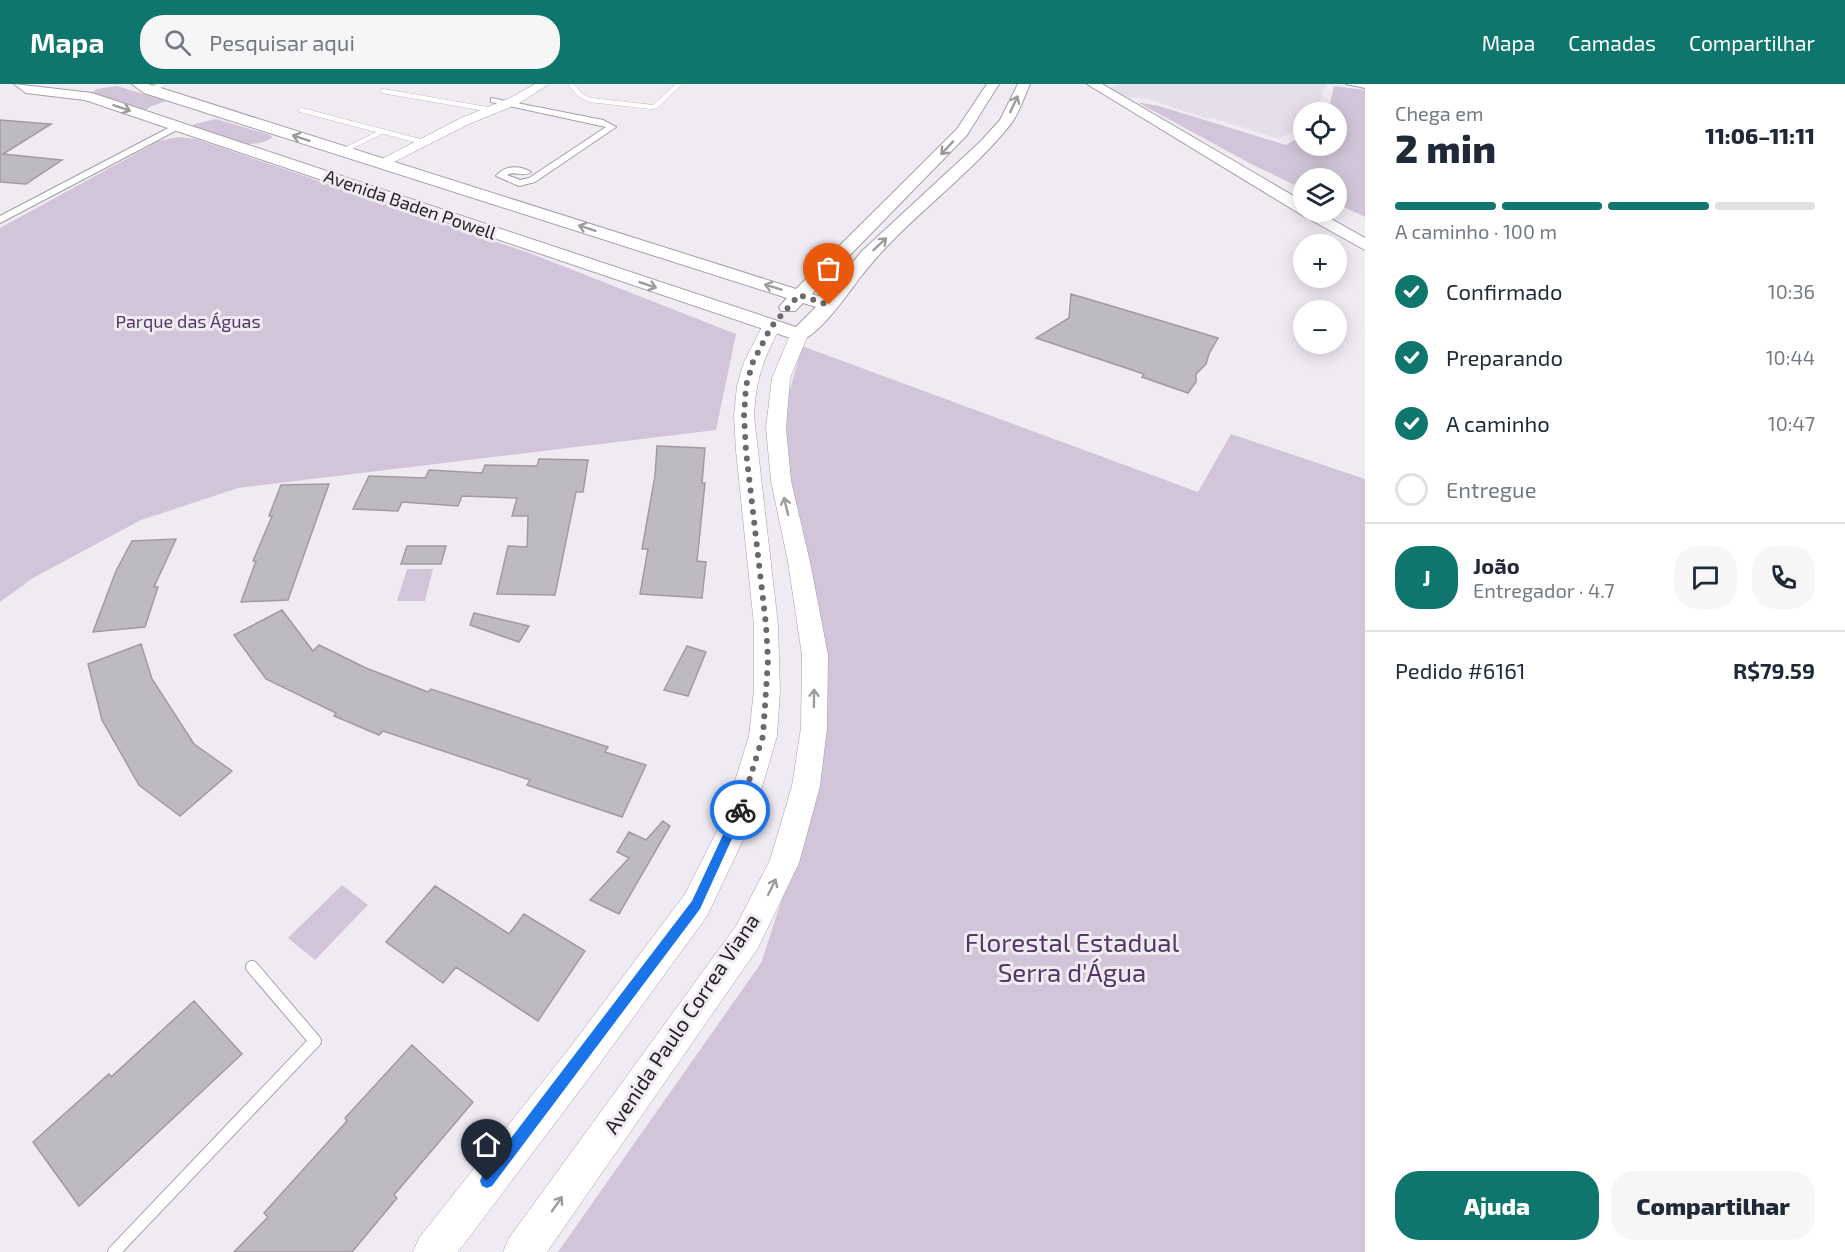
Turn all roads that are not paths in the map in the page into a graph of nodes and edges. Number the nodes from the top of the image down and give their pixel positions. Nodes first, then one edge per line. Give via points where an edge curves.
1 (519, 84) edge
2 (541, 84) edge
3 (571, 84) edge
4 (679, 84) edge
5 (993, 84) edge
6 (1024, 84) edge
7 (1093, 84) edge
8 (1350, 84) edge
9 (1363, 85) edge
10 (150, 86) edge
11 (100, 87) dead end
12 (15, 88) edge
13 (383, 91) dead end
14 (45, 92) junction
15 (508, 97) junction
16 (490, 106) junction
17 (301, 110) dead end
18 (238, 117) junction
19 (176, 127) junction
20 (383, 131) junction
21 (423, 142) junction
22 (342, 152) junction
23 (381, 163) junction
24 (526, 172) dead end
25 (404, 202) junction
26 (1293, 202) edge
27 (526, 208) junction
28 (0, 220) edge
29 (1325, 222) edge
30 (1365, 245) edge
31 (799, 295) junction
32 (829, 305) junction
33 (771, 327) junction
34 (799, 335) junction
35 (252, 967) dead end
36 (114, 1252) edge
37 (432, 1252) edge
38 (523, 1252) edge

1 - 2 street via 516,89 522,91
2 - 15 street
3 - 4 lane via 584,98 647,107 656,106
5 -> 31 main road via 975,115 946,149
32 -> 6 main road, Avenida Paulo Correa Viana via 867,256 986,144 1006,121
7 - 26 main road
8 - 9 street
10 - 18 main road, Avenida Baden Powell
11 - 14 main road
12 - 14 main road
13 - 16 lane
14 -> 19 main road, Avenida Baden Powell via 87,96
15 - 16 street
15 - 24 street via 612,127 532,180 519,183 501,176 512,169
16 - 21 street
17 - 20 lane
18 - 19 main road via 201,117
22 -> 18 main road, Avenida Baden Powell
19 - 25 main road, Avenida Baden Powell
19 - 28 street
20 - 21 lane
20 - 22 lane
21 - 23 street
22 - 23 main road, Avenida Baden Powell
23 - 27 main road, Avenida Baden Powell
25 - 27 main road via 497,225 518,221
25 -> 33 main road, Avenida Baden Powell
31 -> 27 main road, Avenida Baden Powell
29 - 30 main road
31 - 32 main road, Avenida Baden Powell
31 - 33 main road
32 - 34 main road, Avenida Paulo Correa Viana
33 - 34 main road, Avenida Baden Powell
33 - 37 street via 750,370 744,416 766,625 767,690 763,736 737,821 696,905
38 -> 34 street, Avenida Paulo Correa Viana via 747,937 787,852 806,786 814,728 814,655 781,481 776,428 781,378
35 - 36 lane via 315,1041

